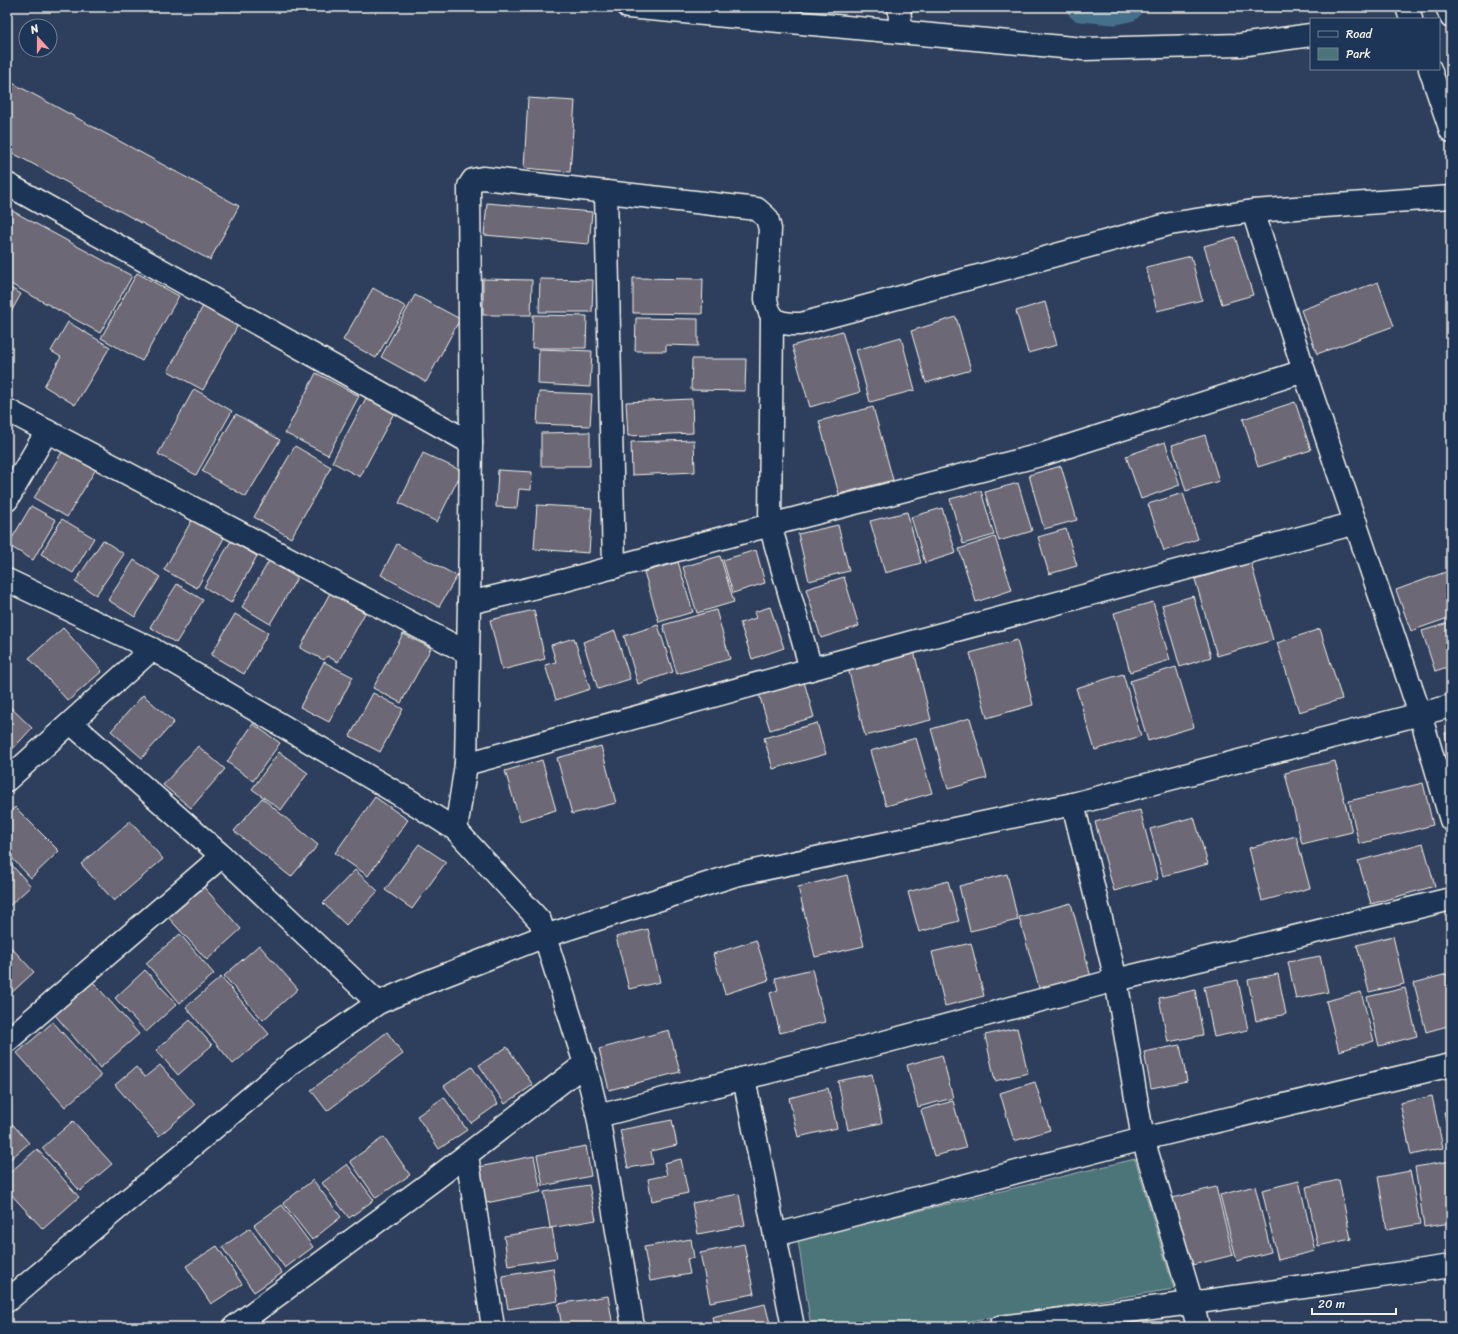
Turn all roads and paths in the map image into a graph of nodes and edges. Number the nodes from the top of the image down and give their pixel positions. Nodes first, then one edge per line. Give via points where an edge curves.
1 (628, 7) edge
2 (898, 7) edge
3 (1407, 7) edge
4 (1447, 7) edge
5 (1451, 17) edge
6 (1411, 18) edge
7 (901, 32) junction
8 (1310, 35) edge
9 (1430, 70) edge
10 (1451, 131) edge
11 (7, 184) edge
12 (606, 192) junction
13 (1451, 197) edge
14 (1253, 211) junction
15 (772, 316) junction
16 (1304, 371) junction
17 (7, 410) edge
18 (47, 431) junction
19 (471, 443) junction
20 (7, 500) edge
21 (1356, 523) junction
22 (770, 525) junction
23 (614, 567) junction
24 (7, 580) edge
25 (469, 603) junction
26 (152, 649) junction
27 (468, 653) junction
28 (811, 669) junction
29 (1451, 706) edge
30 (1420, 714) junction
31 (71, 723) junction
32 (466, 764) junction
33 (7, 780) edge
34 (1074, 804) junction
35 (1451, 820) edge
36 (456, 830) junction
37 (222, 856) junction
38 (1451, 899) edge
39 (545, 936) junction
40 (1116, 980) junction
41 (378, 1003) junction
42 (7, 1041) edge
43 (585, 1064) junction
44 (1451, 1065) edge
45 (744, 1078) junction
46 (598, 1116) junction
47 (1143, 1139) junction
48 (466, 1155) junction
49 (775, 1235) junction
50 (1451, 1266) edge
51 (7, 1301) edge
52 (1192, 1303) junction
53 (234, 1327) edge
54 (493, 1327) edge
55 (633, 1327) edge
56 (793, 1327) edge
57 (1000, 1327) edge
58 (1198, 1327) edge

1 - 7 street
2 - 7 street
3 - 6 street
4 - 5 street
7 - 8 street via 1084,49 1240,45
9 - 10 street
11 - 19 street
12 - 15 street via 757,209 767,218 770,229 766,299
12 - 19 street via 483,178 473,180 469,186
12 - 23 street
13 - 14 street
14 - 15 street via 1170,224 801,324 784,324
14 - 16 street
15 - 22 street
16 - 21 street
16 - 22 street via 1044,454
17 - 18 street
18 - 20 street
18 - 27 street
19 - 25 street
21 - 28 street
21 - 30 street
22 - 23 street
22 - 28 street
23 - 25 street
24 - 26 street
25 - 27 street
26 - 31 street
26 - 36 street
27 - 32 street
28 - 32 street
29 - 30 street
30 - 34 street
30 - 35 street
31 - 33 street
31 - 37 street
32 - 36 street
34 - 39 street via 734,875
34 - 40 street
36 - 39 street via 540,921
37 - 41 street
37 - 42 street
38 - 40 street
39 - 41 street
39 - 43 street
40 - 45 street
40 - 47 street
41 - 51 street via 294,1061
43 - 46 street
43 - 48 street
44 - 47 street
45 - 46 street
45 - 49 street
46 - 55 street
47 - 49 street
47 - 52 street
48 - 53 street
48 - 54 street
49 - 56 street
50 - 52 street
52 - 57 street
52 - 58 street

